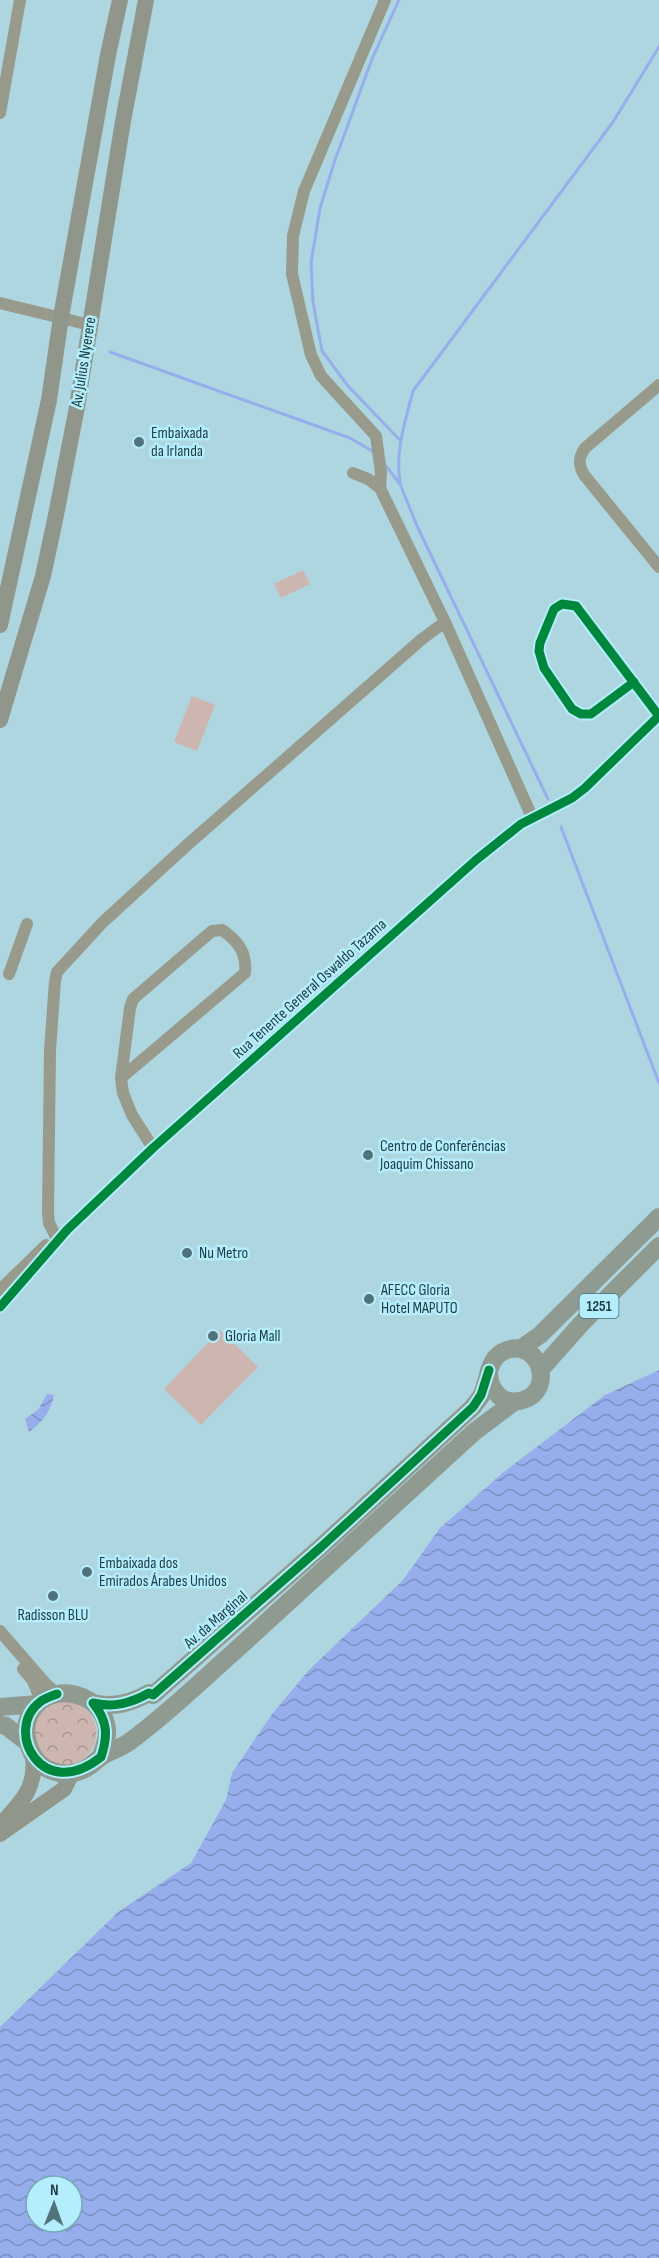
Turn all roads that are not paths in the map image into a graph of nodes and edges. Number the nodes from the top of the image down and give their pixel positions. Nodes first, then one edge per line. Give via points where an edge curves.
1 (20, 0) edge
2 (120, 0) edge
3 (147, 0) edge
4 (385, 0) edge
5 (0, 110) edge
6 (0, 303) edge
7 (61, 316) junction
8 (90, 325) junction
9 (659, 385) edge
10 (353, 473) dead end
11 (380, 488) junction
12 (659, 567) edge
13 (445, 622) junction
14 (0, 625) edge
15 (452, 638) junction
16 (422, 639) junction
17 (634, 682) junction
18 (1, 715) edge
19 (659, 716) edge
20 (532, 817) junction
21 (27, 924) dead end
22 (8, 973) edge
23 (122, 1078) junction
24 (153, 1148) junction
25 (659, 1217) edge
26 (61, 1234) junction
27 (659, 1246) edge
28 (0, 1290) edge
29 (0, 1307) edge
30 (520, 1349) junction
31 (541, 1369) junction
32 (489, 1370) junction
33 (514, 1402) junction
34 (0, 1631) edge
35 (0, 1642) edge
36 (45, 1700) junction
37 (93, 1703) junction
38 (0, 1707) edge
39 (0, 1725) edge
40 (30, 1750) junction
41 (101, 1757) junction
42 (72, 1773) junction
43 (0, 1824) edge
44 (0, 1834) edge

1 - 5 street
2 - 7 main road, Av. Julius Nyerere
3 - 8 main road, Av. Julius Nyerere
4 - 11 street via 304,191 293,236 292,274 311,355 321,376 376,436
6 - 7 street
7 - 8 street
7 - 14 main road, Av. Julius Nyerere via 49,400
8 - 18 main road, Av. Julius Nyerere via 48,556
9 - 12 street via 585,448 579,462 585,476
10 - 11 street
11 - 13 street
13 - 15 street
13 - 16 street
15 - 16 street via 437,634
15 - 20 street
16 - 26 street via 102,923 57,972 50,1050 48,1212 49,1223
17 - 17 street via 576,606 562,604 554,609 539,651 544,668 572,709 591,714
17 - 19 street
19 - 20 street, Rua Tenente General Oswaldo Tazama via 585,788
20 - 24 street, Rua Tenente General Oswaldo Tazama via 476,860
21 - 22 street
23 - 23 street via 133,999 212,931 222,930 234,938 242,948 245,973
23 - 24 street via 132,1115
24 - 26 street, Rua Tenente General Oswaldo Tazama
25 - 30 main road, Av. da Marginal / 1251 via 540,1335
26 - 28 street, Rua Tenente General Oswaldo Tazama
26 - 29 street, Rua Tenente General Oswaldo Tazama
27 - 31 main road, Av. da Marginal / 1251
30 - 31 main road via 534,1356
30 - 32 main road, Av. da Marginal / 1251 via 498,1354
31 - 33 main road, Av. da Marginal / 1251 via 536,1392
32 - 33 main road via 491,1387 505,1400
32 - 37 main road, Av. da Marginal / 1251 via 482,1395 473,1407 153,1695 149,1692 131,1702 109,1706
33 - 41 main road, Av. da Marginal / 1251 via 474,1432 152,1723 128,1743
34 - 36 street via 45,1683
35 - 36 street
36 - 37 main road, Av. da Marginal / 1251 via 76,1694
36 - 38 main road, Av. da Marginal
36 - 40 main road via 27,1722 25,1732
37 - 41 main road via 101,1712 107,1735
39 - 40 main road via 6,1726
40 - 42 main road via 50,1770
40 - 43 main road via 33,1775 24,1800
41 - 42 main road, Av. da Marginal / 1251
42 - 44 main road, Av. da Marginal / 1251 via 64,1789

